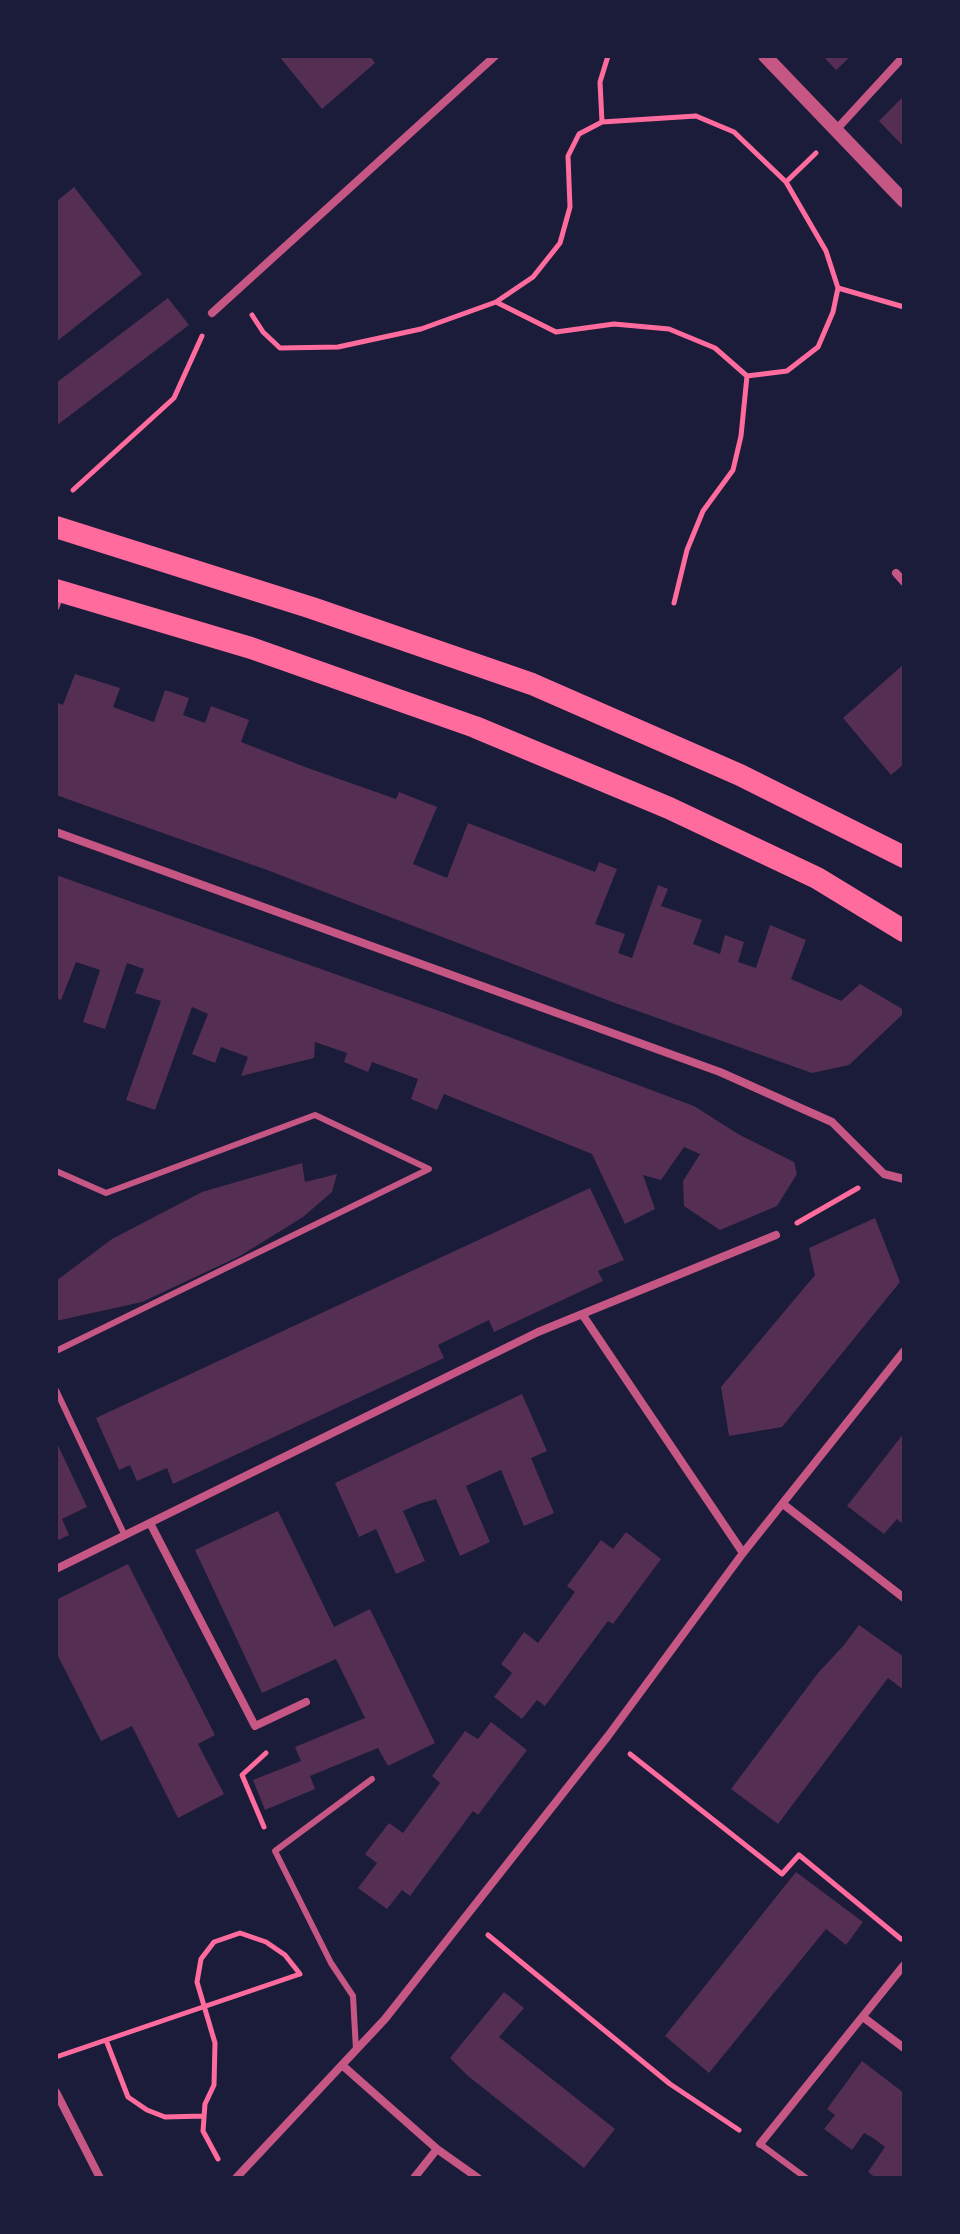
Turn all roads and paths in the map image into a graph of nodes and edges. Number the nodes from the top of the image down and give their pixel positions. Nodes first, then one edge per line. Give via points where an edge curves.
1 (495, 56) edge
2 (608, 56) edge
3 (765, 56) edge
4 (904, 56) edge
5 (602, 122) junction
6 (835, 131) junction
7 (786, 182) junction
8 (904, 201) edge
9 (838, 288) junction
10 (236, 291) junction
11 (496, 302) junction
12 (904, 307) edge
13 (212, 313) joint
14 (747, 376) junction
15 (73, 490) dead end
16 (56, 527) edge
17 (896, 573) dead end
18 (904, 582) edge
19 (58, 596) edge
20 (674, 603) dead end
21 (56, 832) edge
22 (904, 857) edge
23 (904, 931) edge
24 (56, 1171) edge
25 (884, 1174) junction
26 (904, 1179) edge
27 (776, 1235) joint
28 (582, 1314) junction
29 (56, 1351) edge
30 (904, 1351) edge
31 (56, 1390) edge
32 (783, 1504) junction
33 (150, 1523) junction
34 (125, 1536) junction
35 (743, 1553) junction
36 (56, 1569) edge
37 (904, 1598) edge
38 (306, 1702) dead end
39 (255, 1726) junction
40 (608, 1736) junction
41 (372, 1779) dead end
42 (275, 1851) junction
43 (465, 1917) junction
44 (904, 1942) edge
45 (331, 1963) junction
46 (904, 1965) edge
47 (300, 1974) junction
48 (205, 2007) junction
49 (863, 2017) junction
50 (106, 2040) junction
51 (904, 2048) edge
52 (356, 2050) junction
53 (56, 2057) edge
54 (342, 2065) junction
55 (56, 2092) edge
56 (204, 2116) junction
57 (760, 2144) junction
58 (437, 2149) junction
59 (222, 2166) dead end
60 (100, 2178) edge
61 (236, 2178) edge
62 (414, 2178) edge
63 (478, 2178) edge
64 (806, 2178) edge

1 - 10 street
2 - 5 path via 600,82
3 - 6 street
4 - 6 street
5 - 7 path via 696,116 734,132
5 - 11 path via 579,134 568,156 570,207 560,243 533,277
6 - 7 path
6 - 8 street
7 - 9 path via 826,251
9 - 12 path
9 - 14 path via 818,347 787,371
10 - 11 path via 280,348 338,347 421,329
10 - 13 street
11 - 14 path via 556,332 614,324 669,329 715,348
13 - 15 path via 174,398
14 - 20 path via 733,470 703,511
16 - 22 highway via 532,684 740,775
17 - 18 street
19 - 23 highway via 251,648 475,727 669,808 817,878
21 - 25 street via 720,1072 832,1122
24 - 29 lane via 106,1193 315,1115 429,1169
25 - 26 street
25 - 27 path
27 - 28 street
28 - 33 street
28 - 35 street
30 - 32 street
31 - 34 lane
32 - 35 street
32 - 37 street
33 - 34 street
33 - 39 street
34 - 36 street
35 - 40 street
38 - 39 street
39 - 42 path via 266,1754 242,1775
40 - 43 street
40 - 44 path via 782,1874 799,1855
41 - 42 lane
42 - 45 lane
43 - 52 street
43 - 57 path via 670,2084
45 - 47 path
45 - 52 lane via 353,1996
46 - 49 street
47 - 48 path
47 - 48 path via 266,1942 240,1933 214,1942 201,1959 197,1982
48 - 50 path
48 - 56 path via 215,2043 215,2068
49 - 51 street
49 - 57 street
50 - 53 path
50 - 56 path via 128,2097 165,2117
52 - 54 street
54 - 58 street
54 - 61 street
55 - 60 street
56 - 59 path via 203,2131
57 - 64 lane
58 - 62 street
58 - 63 street

